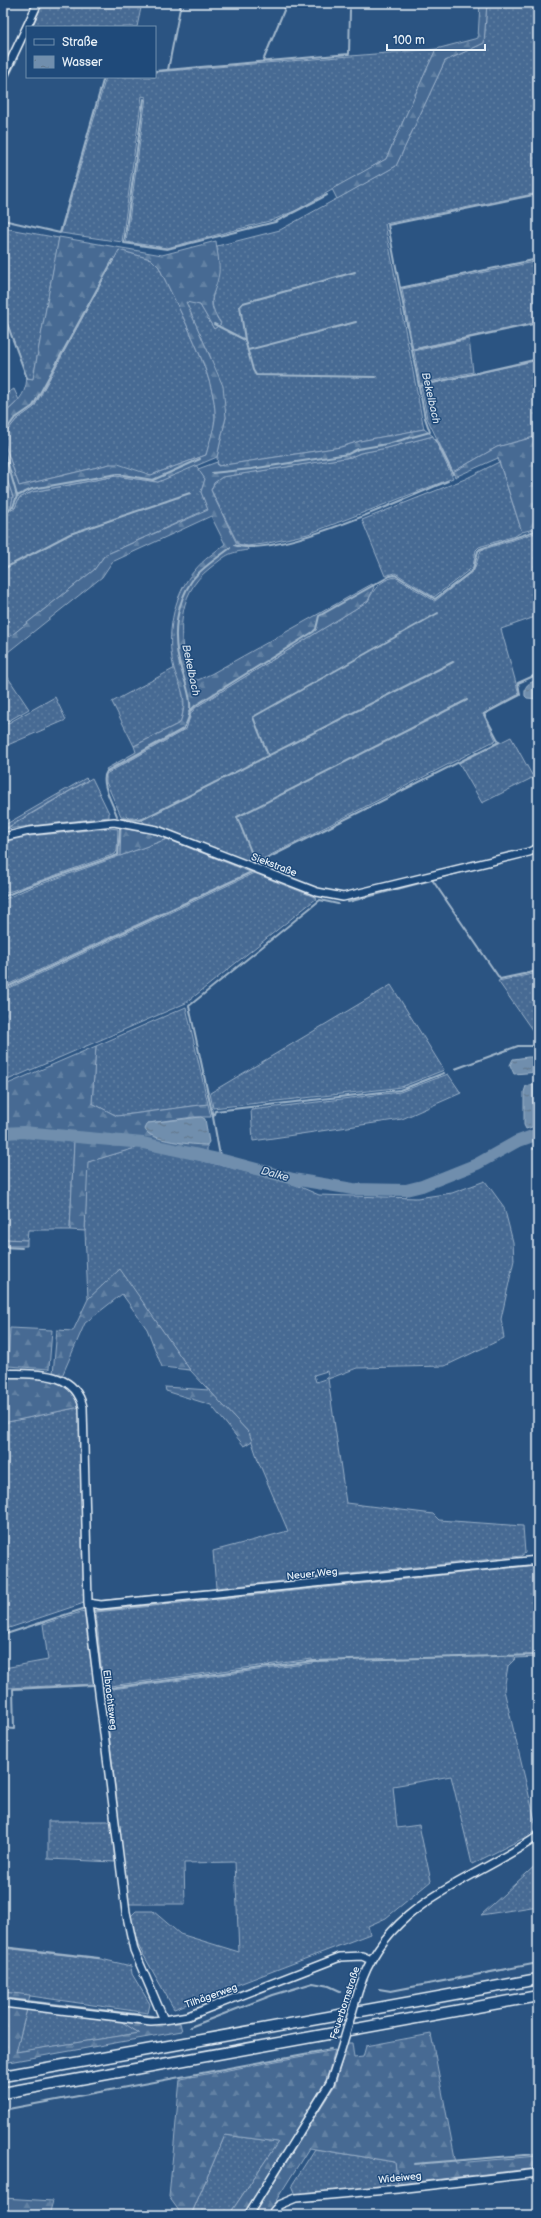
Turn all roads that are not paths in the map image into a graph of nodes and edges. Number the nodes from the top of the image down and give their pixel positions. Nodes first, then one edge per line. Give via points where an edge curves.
1 (38, 3) edge
2 (27, 26) edge
3 (26, 29) edge
4 (3, 78) edge
5 (3, 837) edge
6 (538, 848) edge
7 (3, 1373) edge
8 (538, 1560) edge
9 (88, 1603) junction
10 (538, 1836) edge
11 (371, 1960) junction
12 (538, 1979) edge
13 (538, 1996) edge
14 (3, 2003) edge
15 (164, 2020) junction
16 (3, 2076) edge
17 (3, 2093) edge
18 (538, 2173) edge
19 (248, 2215) edge
20 (270, 2215) edge

1 - 2 street
3 - 4 street
5 - 6 street, Siekstraße via 29,831 114,822 136,825 157,830 317,892 343,897
7 - 9 street, Elbrachtsweg via 51,1376 67,1381 77,1391 83,1407
8 - 9 street, Neuer Weg via 101,1605
9 - 15 street, Elbrachtsweg via 126,1912 134,1950
10 - 11 street, Feuerbornstraße via 423,1902 396,1928
11 - 15 street, Tilhägerweg via 362,1956 340,1957 188,2016
11 - 19 street, Feuerbornstraße, bridge via 359,1989 330,2083
12 - 16 highway
13 - 17 highway
14 - 15 street, Tilhägerweg via 151,2021
18 - 20 street, Wideiweg via 296,2198 279,2205

